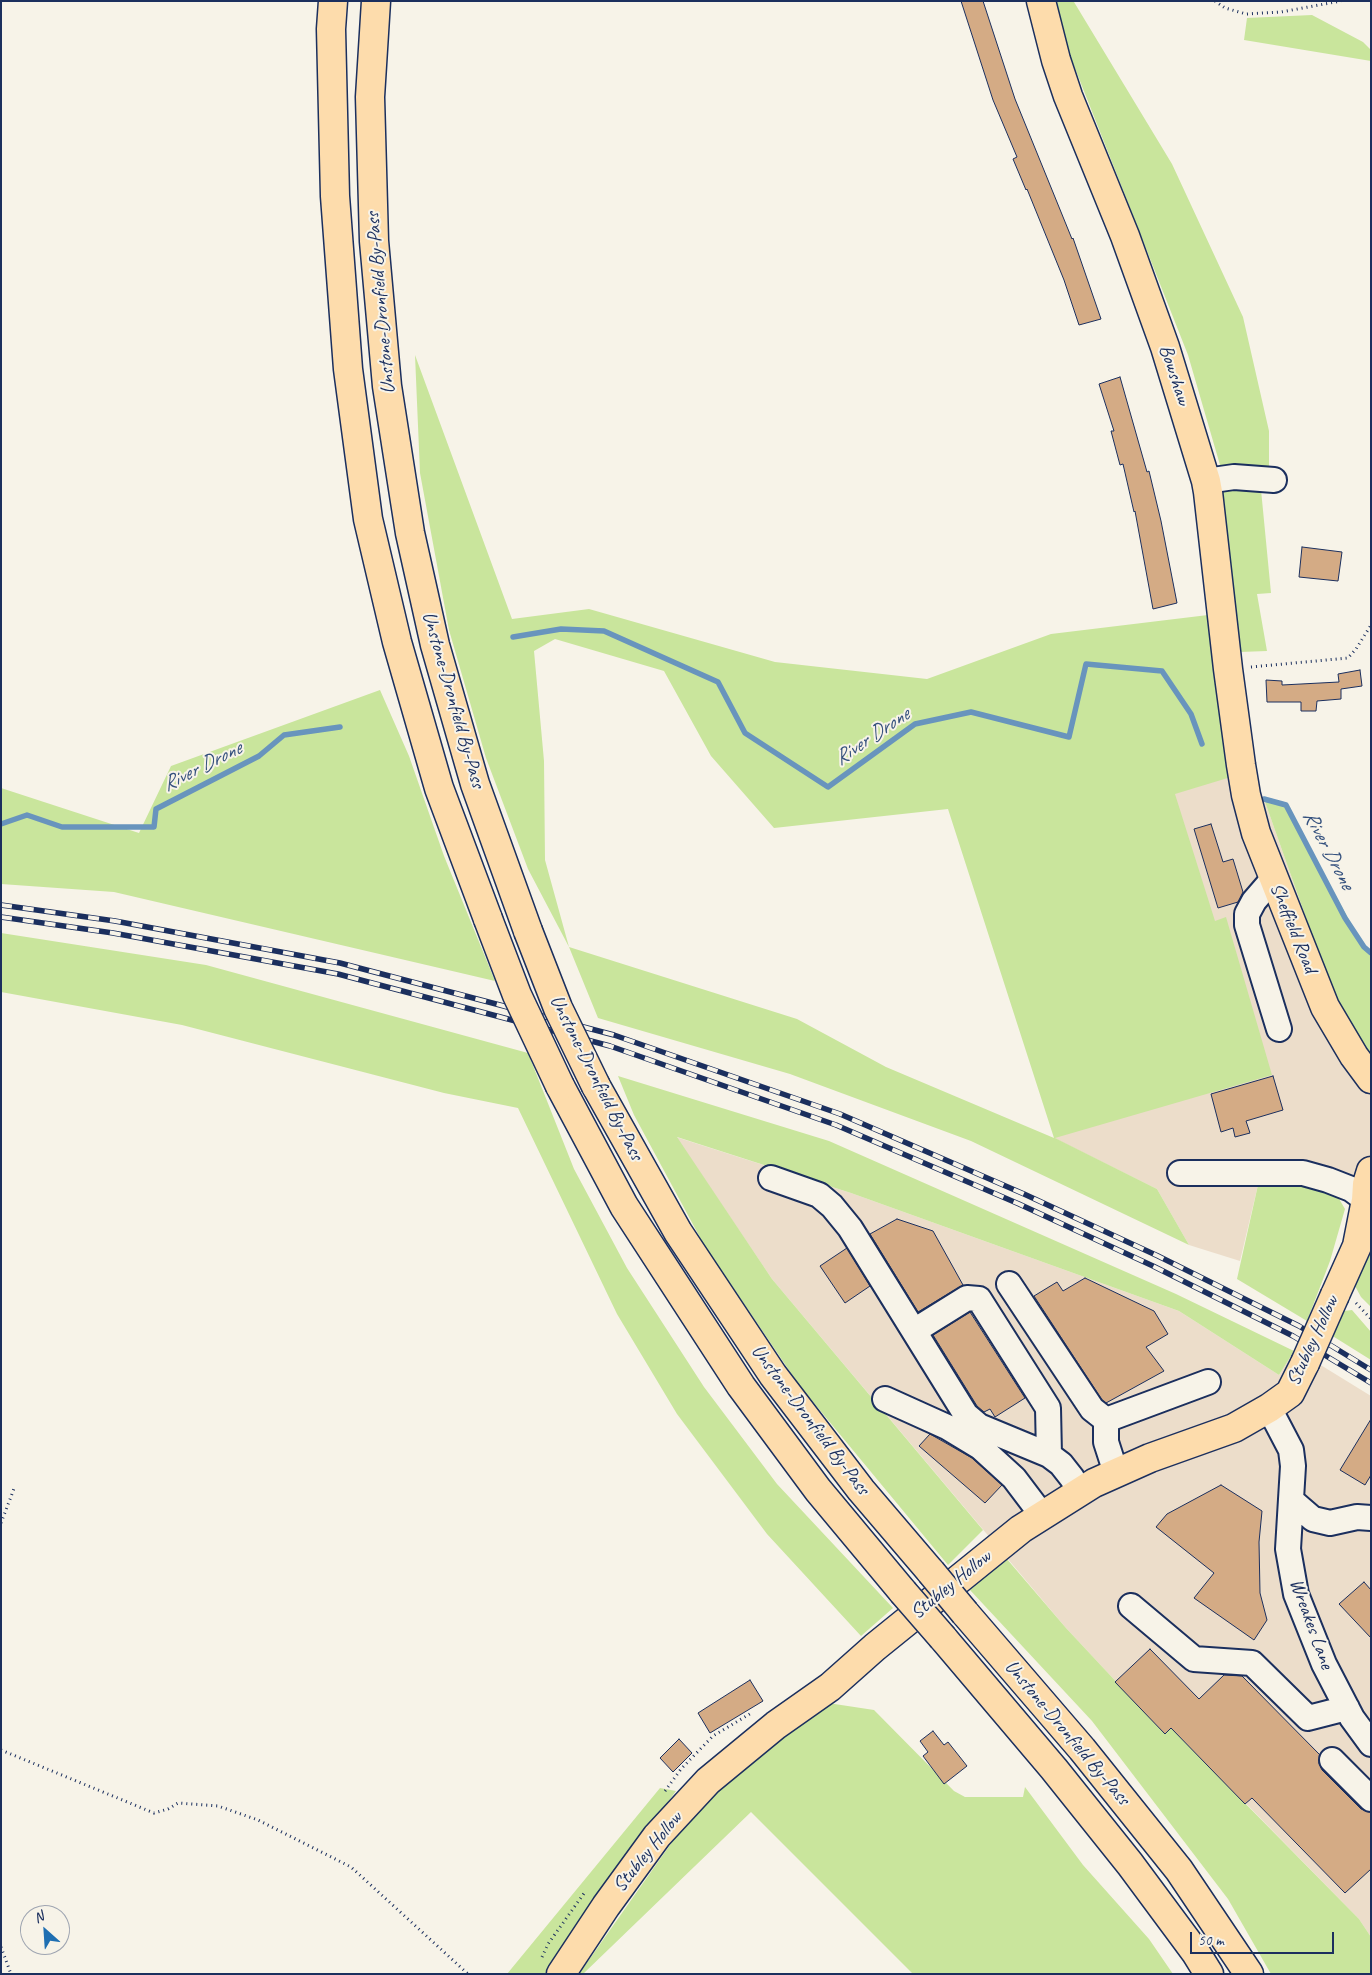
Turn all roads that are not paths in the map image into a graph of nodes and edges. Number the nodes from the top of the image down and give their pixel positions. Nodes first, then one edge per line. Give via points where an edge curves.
1 (333, 1) edge
2 (376, 1) edge
3 (1041, 1) edge
4 (1274, 480) dead end
5 (1206, 481) junction
6 (1241, 765) joint
7 (1273, 878) junction
8 (1279, 1029) dead end
9 (1371, 1080) edge
10 (1371, 1171) edge
11 (1180, 1173) dead end
12 (771, 1178) dead end
13 (1369, 1198) edge
14 (1364, 1238) edge
15 (1009, 1284) dead end
16 (914, 1331) junction
17 (1208, 1382) dead end
18 (885, 1399) dead end
19 (1269, 1408) junction
20 (1106, 1420) junction
21 (1049, 1455) junction
22 (1116, 1473) junction
23 (1080, 1492) junction
24 (1291, 1500) junction
25 (1042, 1515) junction
26 (1371, 1518) edge
27 (1131, 1606) dead end
28 (1347, 1708) junction
29 (1371, 1744) edge
30 (1332, 1760) dead end
31 (1371, 1799) edge
32 (562, 1974) edge
33 (1209, 1974) edge
34 (1249, 1974) edge

1 - 33 main road, Unstone-Dronfield By-Pass, bridge via 335,196 348,369 368,519 397,642 439,788 517,995 560,1086 624,1206 740,1386 818,1490 1130,1864
2 - 34 main road, Unstone-Dronfield By-Pass, bridge via 370,97 374,241 387,386 408,523 435,646 472,775 558,1008 596,1086 678,1232 774,1375 861,1490 1082,1749 1179,1870
3 - 5 main road, Bowshaw via 1068,96 1166,347
4 - 5 street via 1234,477
5 - 6 main road, Bowshaw
6 - 7 main road, Sheffield Road via 1256,833
7 - 8 street via 1254,900 1247,914 1247,925
7 - 9 main road, Sheffield Road via 1325,1007
10 - 13 main road, Stubley Hollow via 1367,1184
11 - 13 street via 1303,1173
12 - 16 street via 819,1195 832,1206 850,1228
13 - 14 main road, Stubley Hollow
14 - 19 main road, Stubley Hollow, bridge via 1290,1392
15 - 20 street via 1092,1409
16 - 21 street via 966,1414 979,1426
16 - 21 street via 967,1298 979,1299 1048,1408
17 - 20 street
18 - 25 street via 947,1427 980,1447 1014,1478
19 - 22 main road, Stubley Hollow via 1234,1428
19 - 24 street, Wreakes Lane via 1290,1450 1293,1466
20 - 22 street via 1106,1442
21 - 23 street via 1061,1464
22 - 23 main road, Stubley Hollow
23 - 25 main road, Stubley Hollow
24 - 26 street via 1313,1519 1330,1523 1357,1517
24 - 28 street, Wreakes Lane via 1288,1549 1296,1594 1324,1664
25 - 32 main road, Stubley Hollow via 875,1647 830,1687 776,1725 708,1780 657,1836
27 - 28 street via 1194,1659 1252,1662 1308,1718
28 - 29 street, Wreakes Lane
30 - 31 street

